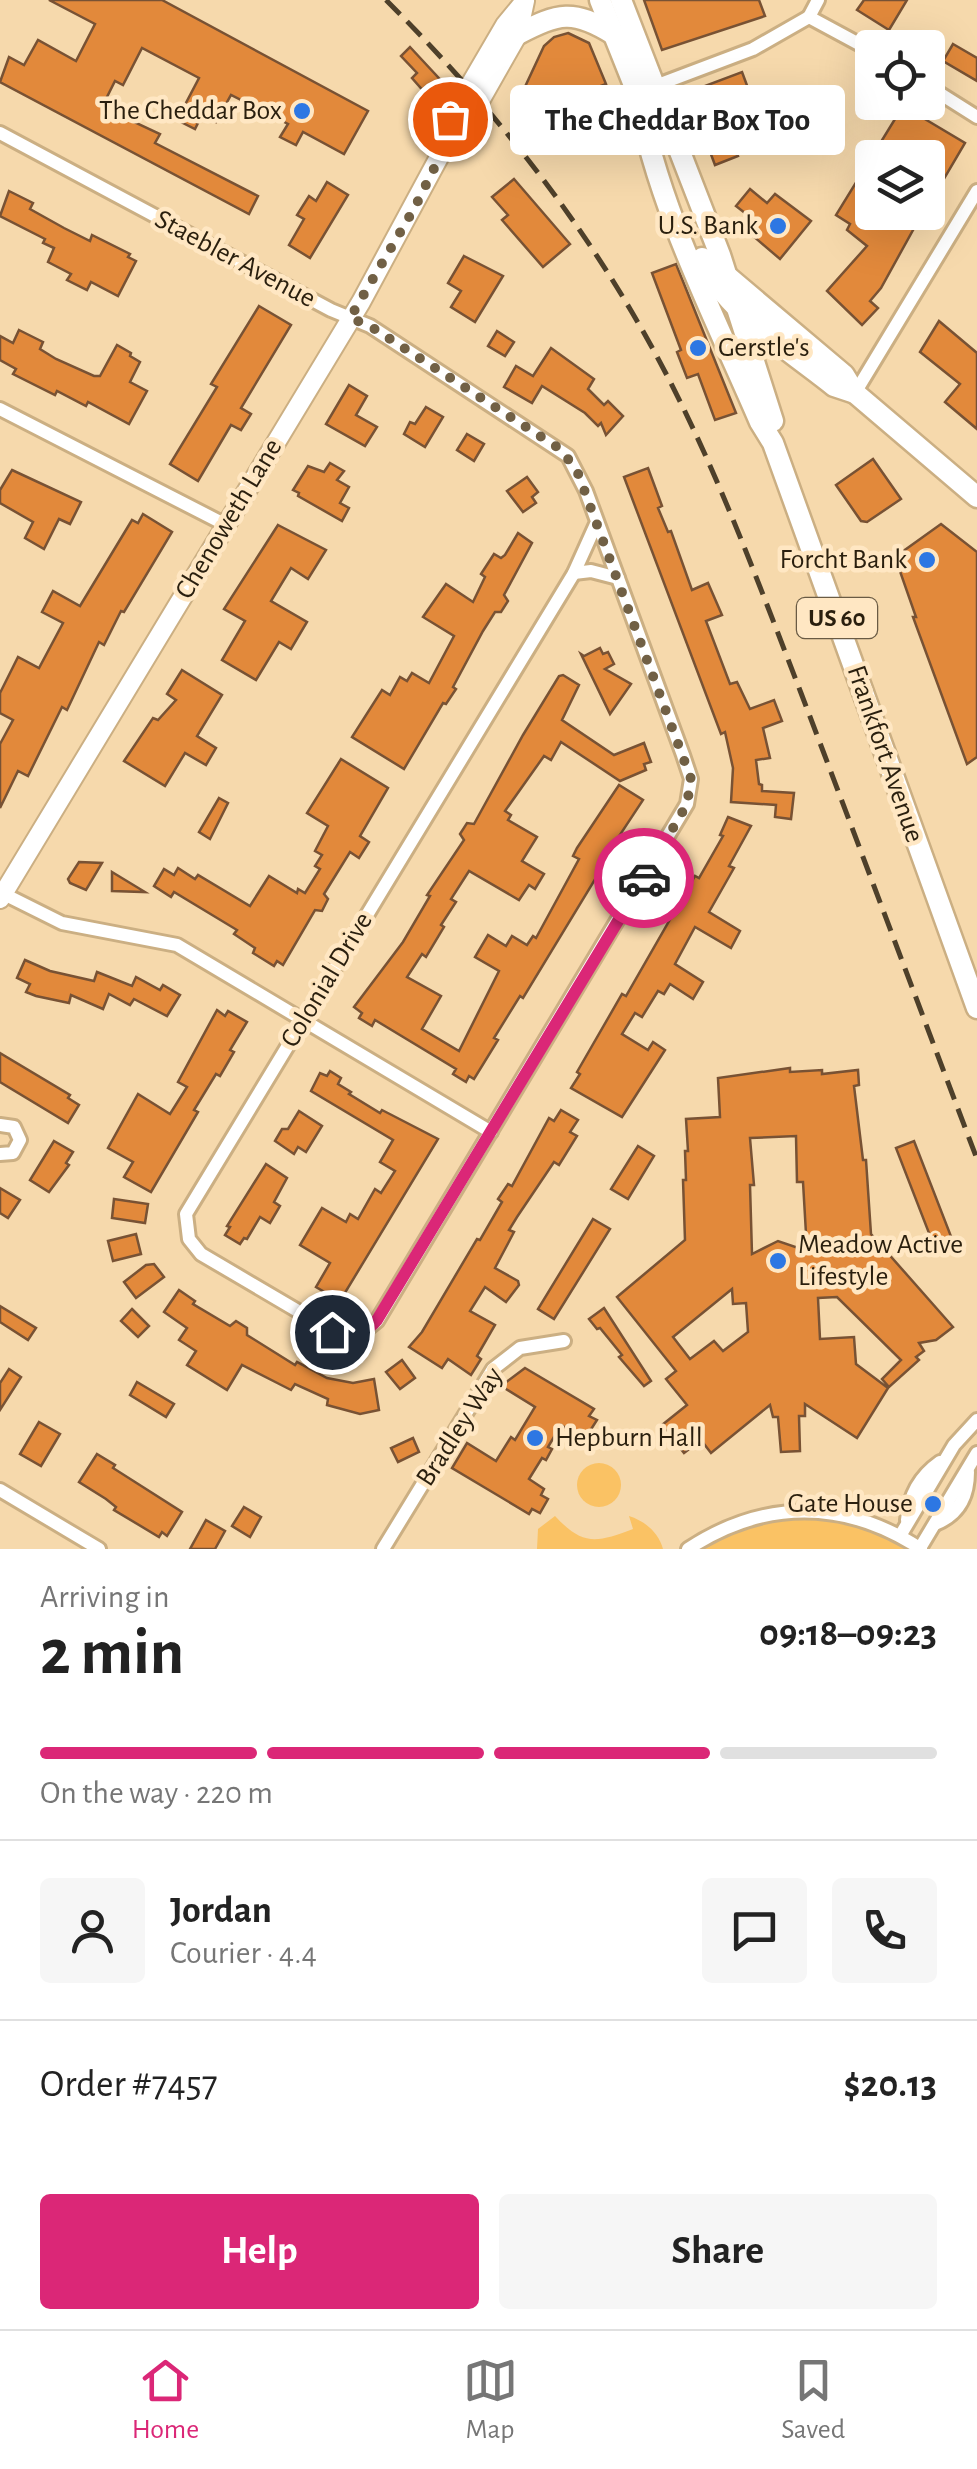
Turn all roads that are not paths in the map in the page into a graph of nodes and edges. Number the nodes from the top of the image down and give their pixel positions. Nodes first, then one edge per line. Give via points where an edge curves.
1 (502, 0) edge
2 (600, 0) edge
3 (621, 0) edge
4 (818, 0) edge
5 (525, 1) edge
6 (809, 17) junction
7 (512, 29) junction
8 (614, 34) junction
9 (855, 42) edge
10 (646, 89) junction
11 (945, 97) edge
12 (977, 117) edge
13 (0, 133) edge
14 (977, 191) edge
15 (727, 275) junction
16 (736, 305) junction
17 (350, 318) junction
18 (793, 353) junction
19 (761, 388) junction
20 (855, 392) junction
21 (0, 409) edge
22 (774, 443) junction
23 (977, 497) edge
24 (597, 522) junction
25 (226, 525) junction
26 (574, 573) junction
27 (618, 578) junction
28 (1, 895) edge
29 (977, 1008) edge
30 (302, 1019) junction
31 (0, 1125) edge
32 (490, 1132) junction
33 (0, 1154) edge
34 (337, 1334) joint
35 (564, 1341) dead end
36 (977, 1420) edge
37 (977, 1454) edge
38 (0, 1490) edge
39 (903, 1530) junction
40 (99, 1549) edge
41 (383, 1549) edge
42 (688, 1549) edge
43 (920, 1549) edge

1 - 7 main road
2 - 8 main road
3 - 10 main road
4 - 6 street
5 - 7 main road, Chenoweth Lane
6 - 9 street
6 - 10 street via 753,49
7 - 8 main road via 568,15
7 - 17 main road, Chenoweth Lane via 468,122 451,134
8 - 10 main road
10 - 15 main road, Frankfort Avenue
10 - 16 main road via 708,274
10 - 22 main road, Frankfort Avenue via 646,144 682,241
11 - 12 street
13 - 17 street, Staebler Avenue
14 - 20 street
15 - 16 main road, Frankfort Avenue
15 - 20 main road via 844,375
16 - 18 main road
16 - 19 main road, Frankfort Avenue
17 - 24 street, Staebler Avenue via 568,456
17 - 25 main road, Chenoweth Lane
18 - 19 main road via 770,365
18 - 20 main road via 834,386
19 - 22 main road, Frankfort Avenue
20 - 23 main road
21 - 25 street
22 - 29 main road, Frankfort Avenue / US 60
24 - 26 street, Colonial Drive
24 - 27 street, Staebler Avenue
25 - 28 main road, Chenoweth Lane
26 - 27 street
26 - 30 street, Colonial Drive
27 - 32 street, Staebler Avenue via 691,790
28 - 30 street via 62,923 177,945
30 - 32 street
30 - 34 street, Colonial Drive via 191,1204 185,1226 201,1254
31 - 33 street via 14,1127 20,1140 13,1153
32 - 34 street, Staebler Avenue via 377,1320 362,1333
35 - 41 street, Bradley Way via 520,1348 493,1369
36 - 39 street
37 - 43 street
38 - 40 street
39 - 42 street via 856,1517 776,1512
39 - 43 street

